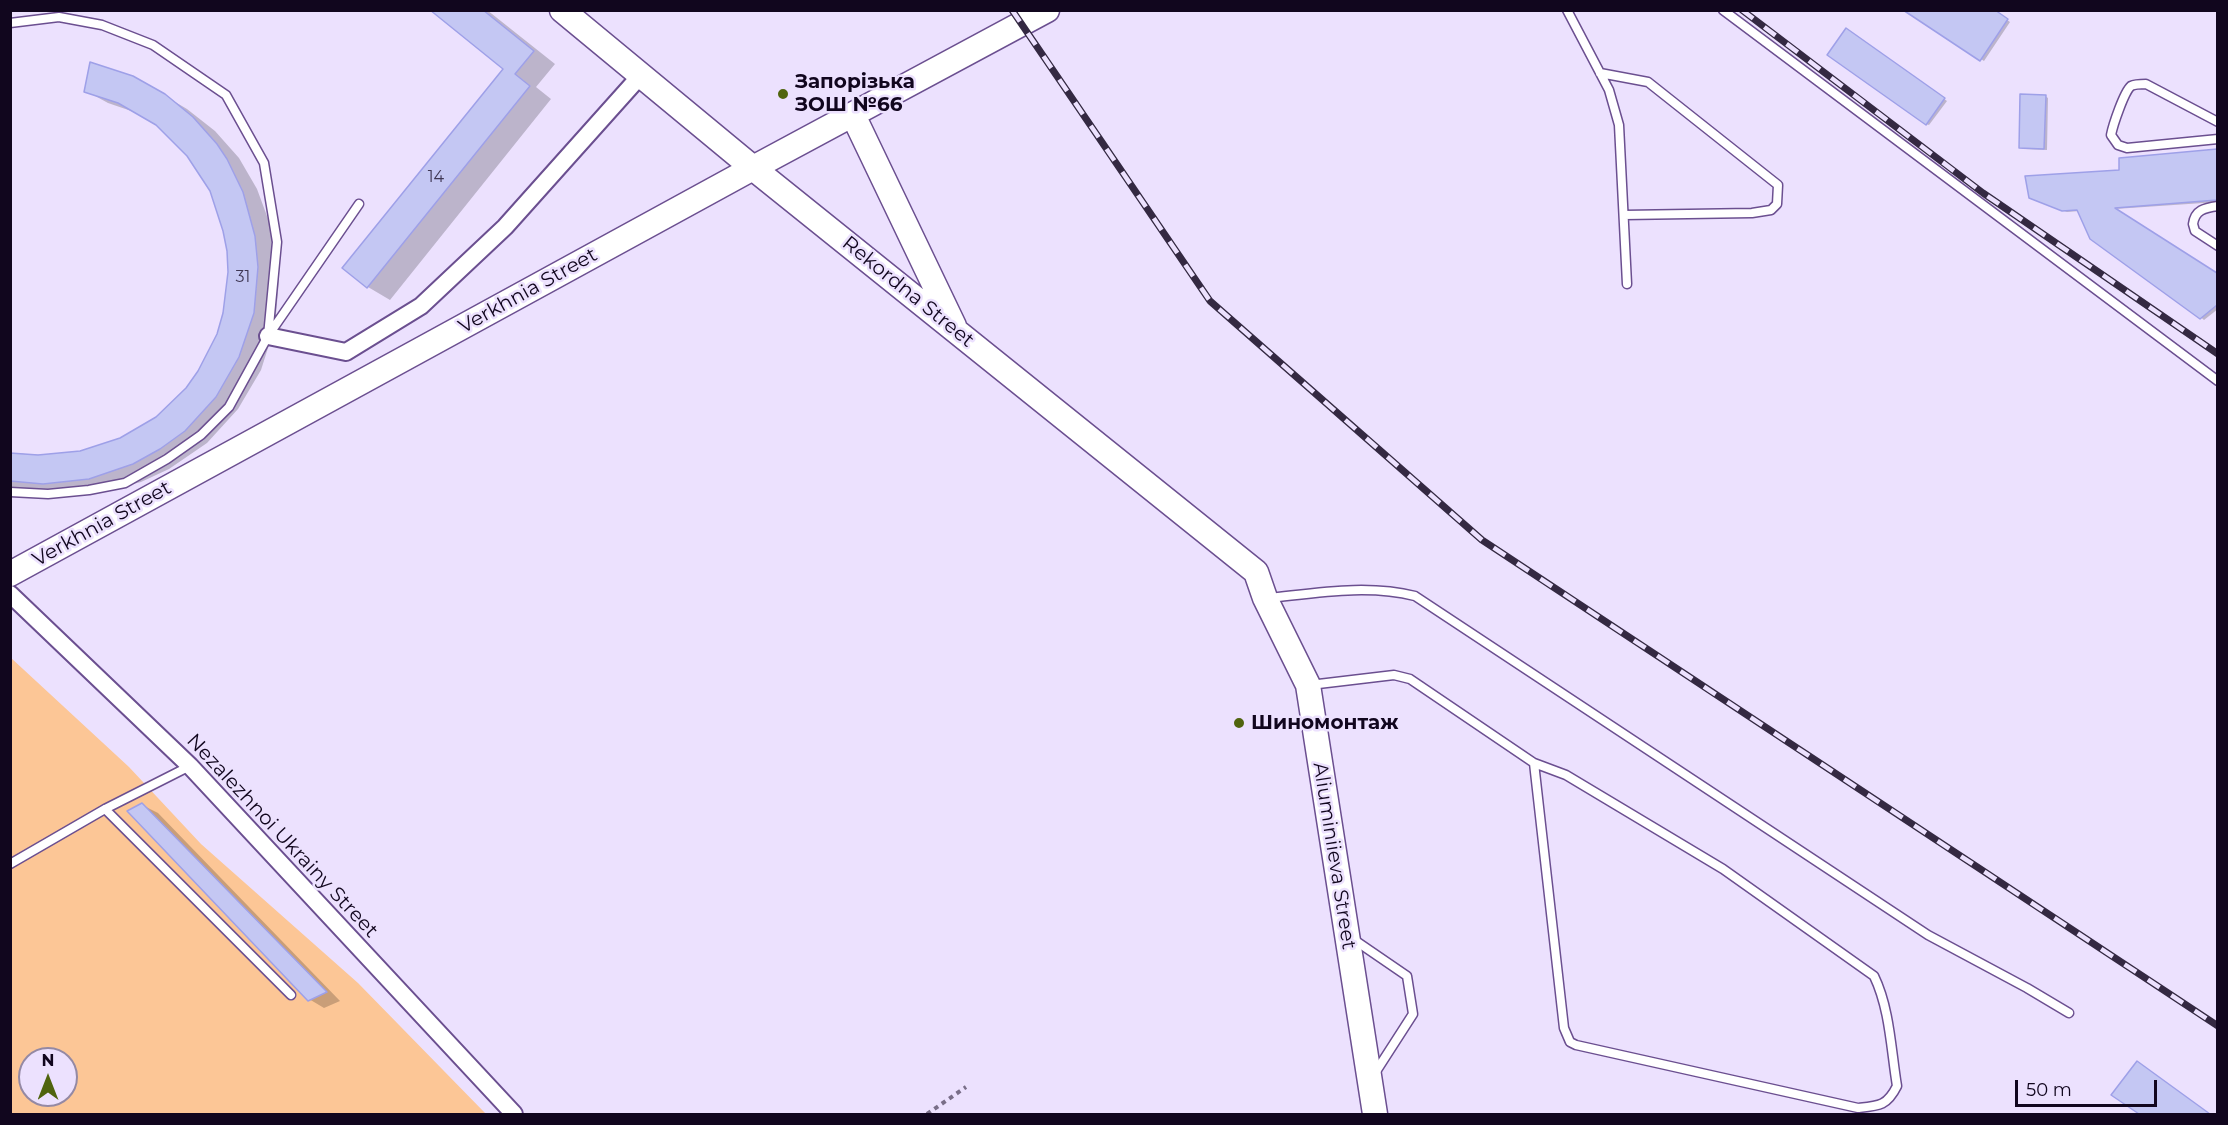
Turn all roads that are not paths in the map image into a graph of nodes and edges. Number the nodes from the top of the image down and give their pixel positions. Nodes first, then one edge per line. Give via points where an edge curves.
1 (562, 10) edge
2 (1047, 10) edge
3 (1567, 10) edge
4 (1724, 10) edge
5 (10, 23) edge
6 (1600, 73) junction
7 (641, 75) junction
8 (853, 115) junction
9 (2217, 122) edge
10 (2217, 139) edge
11 (753, 168) junction
12 (359, 204) dead end
13 (2217, 207) edge
14 (1624, 215) junction
15 (2217, 246) edge
16 (1628, 284) dead end
17 (956, 331) junction
18 (268, 336) junction
19 (2217, 381) edge
20 (10, 492) edge
21 (1256, 572) joint
22 (10, 574) edge
23 (10, 594) edge
24 (1265, 598) junction
25 (1308, 685) junction
26 (1534, 763) junction
27 (190, 766) junction
28 (105, 809) junction
29 (10, 864) edge
30 (1347, 935) junction
31 (291, 995) dead end
32 (2069, 1013) dead end
33 (1370, 1080) junction
34 (514, 1114) edge
35 (1375, 1114) edge

1 - 7 street, Rekordna Street
2 - 8 street, Verkhnia Street
3 - 6 lane
4 - 19 lane
5 - 18 lane via 59,17 102,25 153,45 226,95 264,163 277,242
6 - 14 lane via 1619,125
6 - 14 lane via 1648,82 1778,185 1777,204 1771,210
7 - 11 street, Rekordna Street
7 - 18 street via 505,227 421,306 346,352
8 - 11 street, Verkhnia Street
8 - 17 street
9 - 10 lane via 2146,84 2138,84 2125,96 2111,135 2118,145 2127,148
11 - 17 street, Rekordna Street
11 - 22 street, Verkhnia Street
12 - 18 lane
13 - 15 lane via 2199,211 2193,224 2195,231
14 - 16 lane
17 - 21 street, Rekordna Street
18 - 20 lane via 229,407 201,435 167,459 125,483 48,494
21 - 24 street, Aliuminiieva Street
23 - 27 street, Nezalezhnoi Ukrainy Street
24 - 25 street, Aliuminiieva Street
24 - 32 lane via 1356,590 1392,590 1415,596 1928,935
25 - 26 lane via 1394,675 1410,679
25 - 30 street, Aliuminiieva Street
26 - 26 lane via 1566,775 1723,869 1874,976 1881,990 1897,1086 1892,1097 1882,1105 1858,1108 1570,1042 1564,1028
27 - 28 lane
27 - 34 street, Nezalezhnoi Ukrainy Street
28 - 29 lane
28 - 31 lane
30 - 33 street, Aliuminiieva Street
30 - 33 lane via 1407,976 1413,1014
33 - 35 street, Aliuminiieva Street

